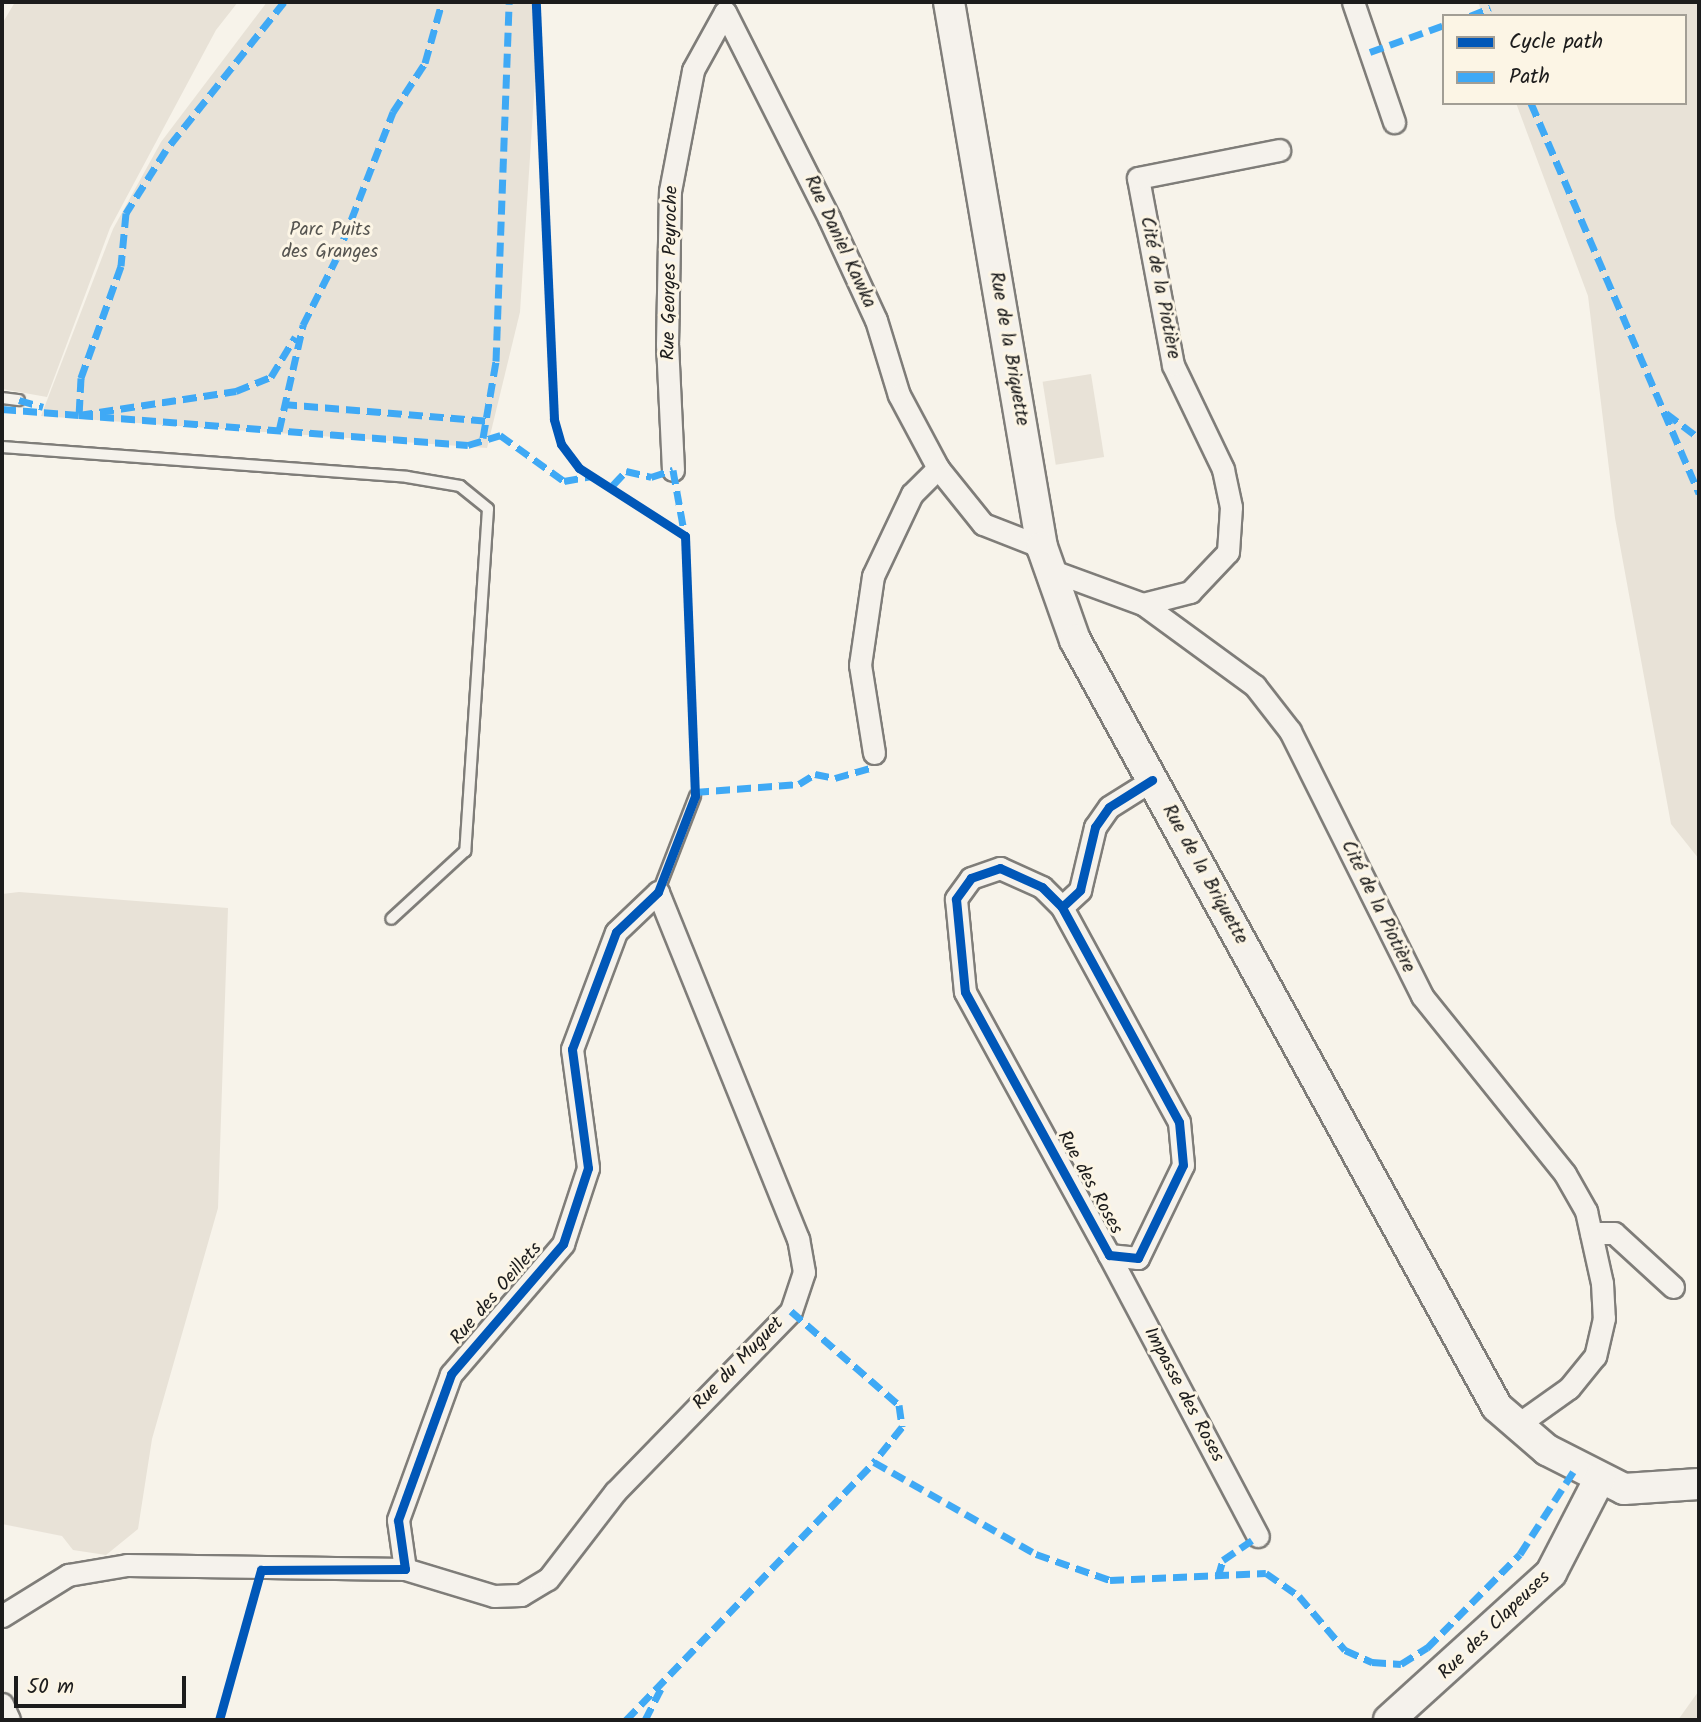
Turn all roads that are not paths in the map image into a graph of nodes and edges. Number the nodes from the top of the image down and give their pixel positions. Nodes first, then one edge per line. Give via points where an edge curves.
1 (949, 2) edge
2 (1353, 2) edge
3 (726, 11) edge
4 (1394, 122) dead end
5 (1279, 150) dead end
6 (2, 398) edge
7 (19, 400) dead end
8 (2, 447) edge
9 (938, 468) junction
10 (673, 470) dead end
11 (1046, 558) junction
12 (1143, 604) junction
13 (874, 752) dead end
14 (1152, 780) junction
15 (695, 796) dead end
16 (658, 892) junction
17 (1062, 907) junction
18 (391, 919) dead end
19 (1591, 1233) junction
20 (1108, 1255) junction
21 (1673, 1287) dead end
22 (1517, 1424) junction
23 (1600, 1478) junction
24 (1699, 1483) edge
25 (1258, 1536) dead end
26 (405, 1569) junction
27 (2, 1616) edge
28 (2, 1704) edge
29 (9, 1720) edge
30 (1390, 1720) edge

1 - 11 main road, Rue de la Briquette
2 - 4 street
3 - 9 street, Rue Daniel Kawka via 830,218 876,320 900,395
3 - 10 street, Rue Georges Peyroche via 694,70 670,191 667,345
5 - 12 street, Cité de la Piotière via 1139,178 1173,365 1223,469 1231,507 1228,552 1212,576 1190,593
6 - 7 lane
8 - 18 lane via 407,477 460,486 488,509 465,851
9 - 11 street, Rue Daniel Kawka via 983,524
9 - 13 street via 895,519 873,576 860,665
11 - 12 street, Cité de la Piotière
11 - 14 main road, Rue de la Briquette via 1076,640
12 - 19 street, Cité de la Piotière via 1255,686 1290,731 1422,996 1565,1174
14 - 17 street via 1109,807 1095,827 1080,890
14 - 22 main road, Rue de la Briquette via 1497,1407
15 - 16 lane
16 - 26 street, Rue des Oeillets via 617,932 572,1049 588,1168 563,1244 451,1374 398,1520
16 - 26 street, Rue du Muguet via 798,1238 804,1272 791,1311 615,1492 548,1579 521,1595 494,1596
17 - 20 street, Rue des Roses via 1179,1122 1183,1165 1138,1258
17 - 20 street, Rue des Roses via 1042,887 1000,868 971,878 956,899 965,992
19 - 21 street via 1615,1233
19 - 22 street, Cité de la Piotière via 1604,1318 1595,1356 1569,1388
20 - 25 street, Impasse des Roses
22 - 23 main road, Rue de la Briquette via 1547,1450
23 - 24 main road, Rue de la Briquette via 1624,1489
23 - 30 main road, Rue des Clapeuses via 1551,1573
26 - 27 street, Rue du Muguet via 127,1565 68,1575
28 - 29 street

